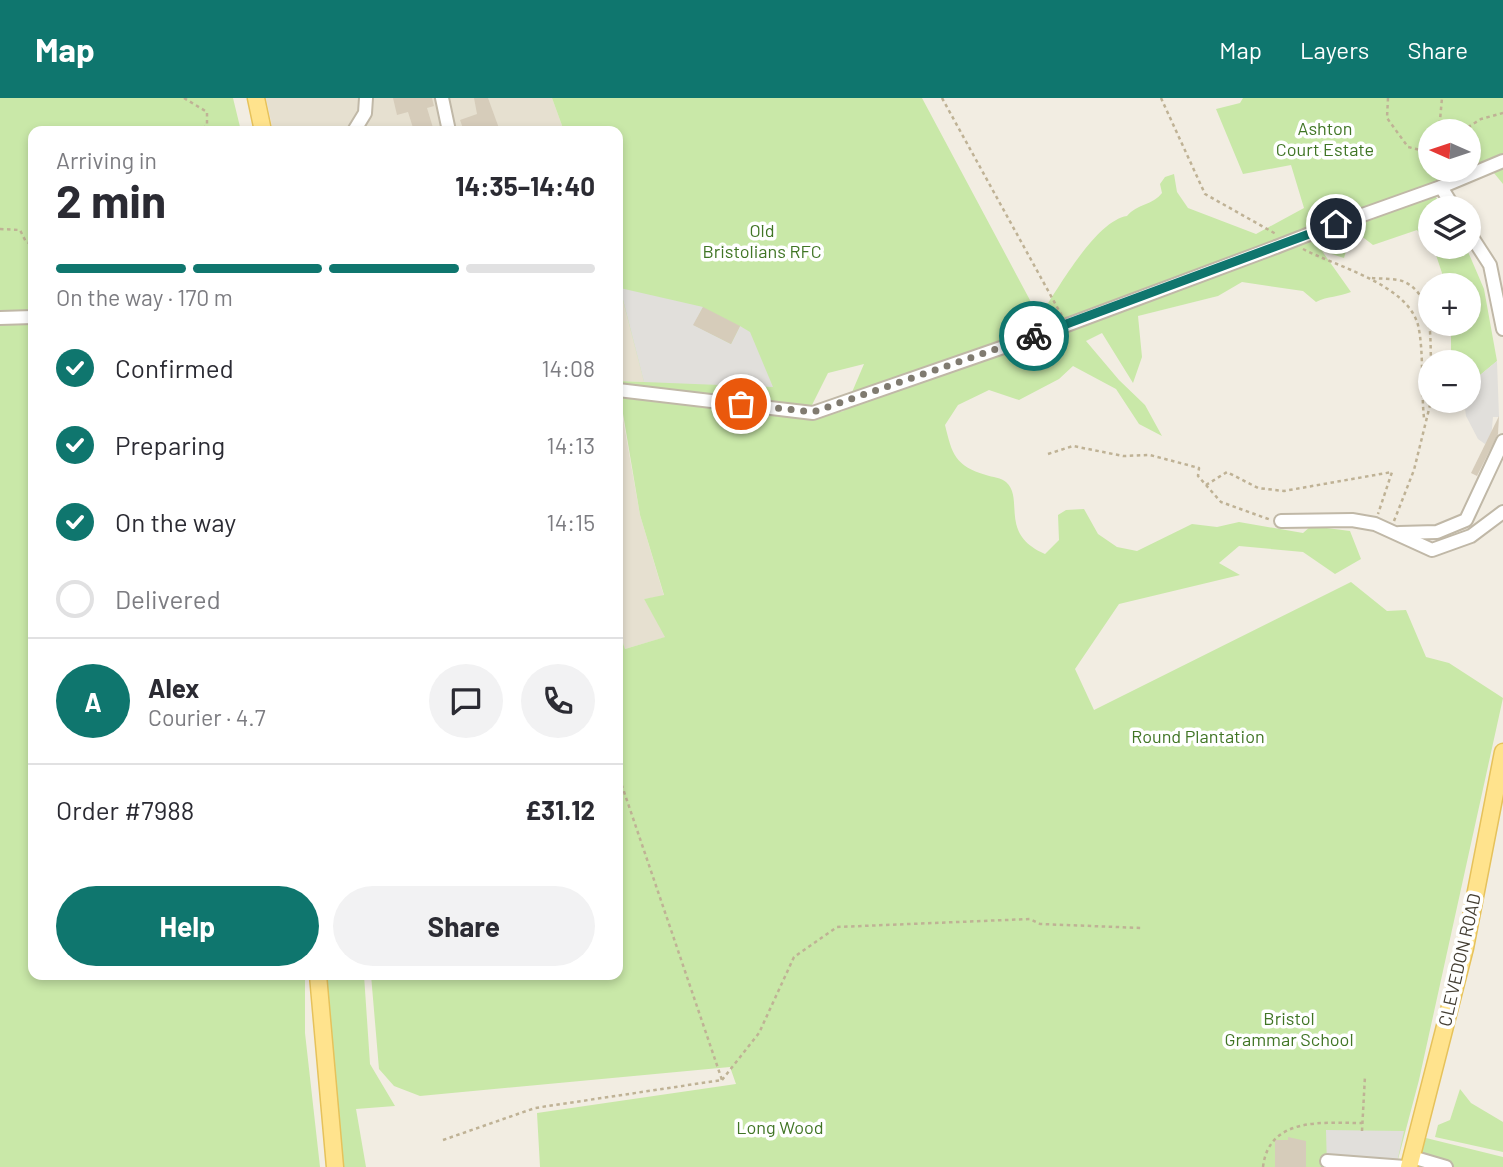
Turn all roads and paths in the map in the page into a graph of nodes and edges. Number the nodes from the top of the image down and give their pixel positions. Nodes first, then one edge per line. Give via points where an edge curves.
1 (184, 98) edge
2 (256, 98) edge
3 (366, 98) edge
4 (442, 98) edge
5 (942, 98) edge
6 (1161, 98) edge
7 (1388, 98) edge
8 (1442, 98) edge
9 (1503, 113) edge
10 (1440, 119) edge
11 (1481, 119) edge
12 (206, 126) edge
13 (261, 126) edge
14 (357, 126) edge
15 (448, 126) edge
16 (1418, 149) edge
17 (1503, 161) edge
18 (1441, 187) junction
19 (1447, 196) edge
20 (0, 229) edge
21 (1279, 242) junction
22 (28, 243) edge
23 (1294, 244) dead end
24 (1481, 251) edge
25 (1490, 265) junction
26 (1503, 275) edge
27 (1368, 277) junction
28 (28, 317) edge
29 (0, 318) edge
30 (1067, 325) junction
31 (1503, 329) edge
32 (1431, 350) edge
33 (623, 391) edge
34 (1426, 413) edge
35 (1424, 418) junction
36 (1503, 441) edge
37 (1048, 454) dead end
38 (1206, 485) junction
39 (1503, 512) edge
40 (1281, 521) joint
41 (1375, 524) junction
42 (1393, 532) junction
43 (1503, 752) edge
44 (623, 789) edge
45 (1142, 928) dead end
46 (318, 980) edge
47 (1365, 1076) dead end
48 (722, 1080) junction
49 (1362, 1123) junction
50 (1362, 1131) dead end
51 (443, 1140) dead end
52 (1327, 1161) dead end
53 (1409, 1164) edge
54 (335, 1167) edge
55 (1263, 1167) edge
56 (1446, 1167) edge

1 - 12 path via 207,112
2 - 13 main road
3 - 14 street via 365,113
4 - 15 street
5 - 30 path
6 - 21 path via 1205,194
7 - 16 path via 1387,118 1408,147
8 - 10 path
9 - 11 path
17 - 18 street
18 - 19 street
18 - 21 street, bridge
20 - 22 path via 19,230
21 - 30 street
23 - 27 path
24 - 25 street
25 - 26 street
25 - 31 street
27 - 32 path via 1404,282 1423,298
27 - 35 path via 1406,304 1418,325
28 - 29 street
30 - 33 street via 813,412
34 - 35 path
35 - 42 path via 1414,470
36 - 42 street via 1466,520 1437,532
37 - 38 path via 1073,446 1123,456 1150,455 1199,467 1198,476
38 - 40 path via 1221,502
38 - 41 path via 1227,472 1258,488 1284,491 1392,472
39 - 42 street via 1471,536 1432,550
40 - 41 street
41 - 42 street
43 - 53 main road, CLEVEDON ROAD via 1465,948
44 - 48 path
45 - 48 path via 1040,924 1030,919 837,927 794,957 759,1033
46 - 54 main road
47 - 49 path
48 - 51 path via 535,1108
49 - 50 path
49 - 55 path via 1304,1123 1273,1140
52 - 53 street
53 - 56 street

